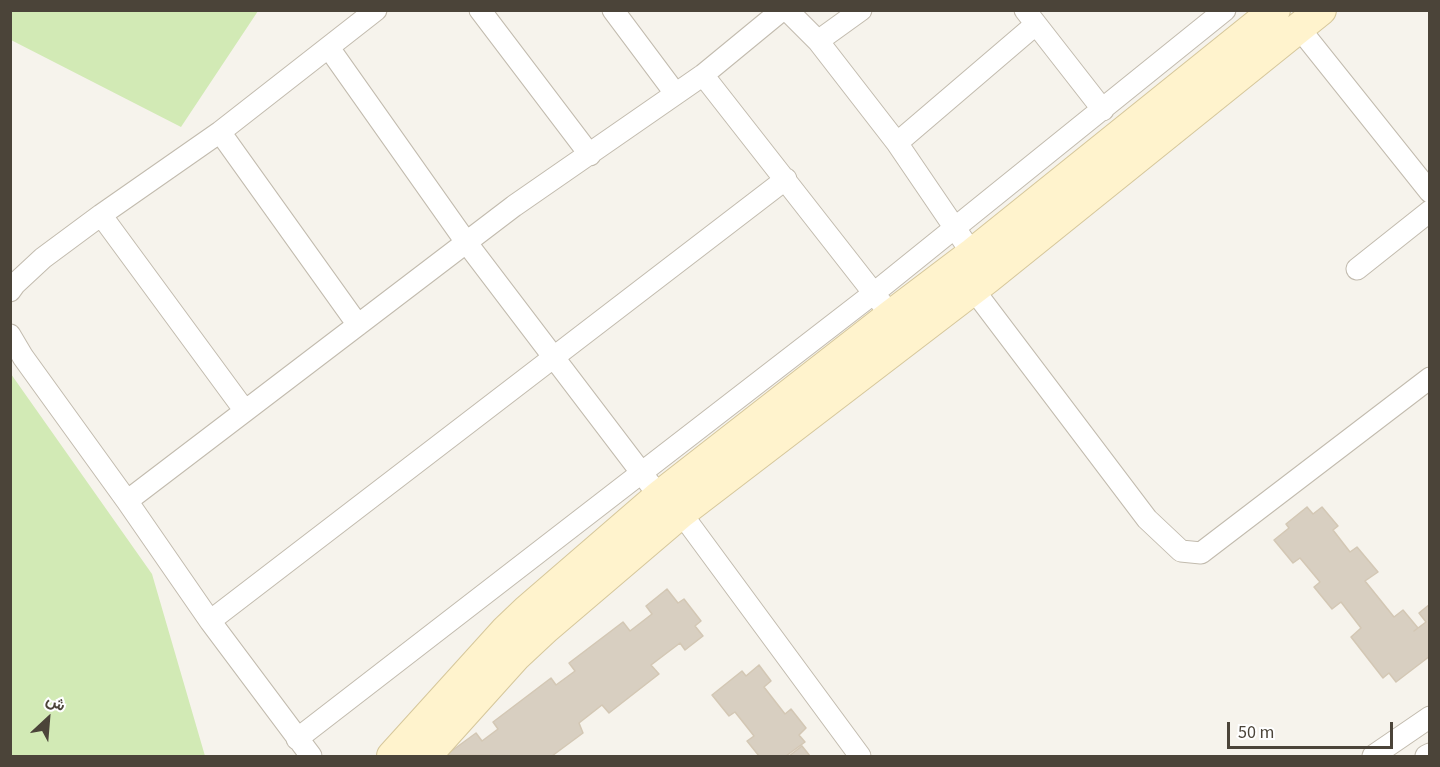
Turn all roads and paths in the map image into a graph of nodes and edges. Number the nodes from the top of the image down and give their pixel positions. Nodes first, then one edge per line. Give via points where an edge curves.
1 (376, 10) edge
2 (480, 10) edge
3 (613, 10) edge
4 (782, 10) edge
5 (787, 10) edge
6 (861, 10) edge
7 (1225, 10) edge
8 (1275, 10) edge
9 (1030, 18) edge
10 (1310, 19) edge
11 (818, 41) junction
12 (329, 48) junction
13 (703, 75) junction
14 (675, 93) junction
15 (1103, 110) junction
16 (220, 132) junction
17 (897, 143) junction
18 (590, 155) junction
19 (786, 179) junction
20 (1430, 192) edge
21 (1430, 211) edge
22 (101, 215) junction
23 (954, 229) junction
24 (466, 243) junction
25 (1357, 269) dead end
26 (978, 273) junction
27 (10, 291) edge
28 (883, 304) junction
29 (358, 325) junction
30 (10, 334) edge
31 (553, 358) junction
32 (1430, 378) edge
33 (244, 411) junction
34 (641, 473) junction
35 (127, 501) junction
36 (670, 505) junction
37 (210, 621) junction
38 (1430, 717) edge
39 (297, 739) junction
40 (311, 756) edge
41 (392, 756) edge
42 (426, 756) edge
43 (860, 756) edge
44 (1373, 756) edge

1 - 12 street
2 - 18 street
3 - 14 street
4 - 13 street
5 - 11 street
6 - 11 street
7 - 15 street
8 - 26 street
9 - 15 street
9 - 17 street
10 - 20 street
10 - 26 street
11 - 17 street
12 - 16 street
12 - 24 street
13 - 14 street
13 - 19 street
14 - 18 street
15 - 23 street
16 - 22 street
16 - 29 street
17 - 23 street
18 - 24 street
19 - 28 street
19 - 31 street
21 - 25 street
22 - 27 street via 43,258
22 - 33 street
23 - 26 street
23 - 28 street
24 - 29 street
24 - 31 street
26 - 28 street
26 - 32 street via 1147,519 1181,551 1201,553
26 - 36 street
28 - 34 street
28 - 36 street
29 - 33 street
30 - 35 street
31 - 34 street
31 - 37 street
33 - 35 street
34 - 36 street
34 - 39 street
35 - 37 street
36 - 41 street via 513,623
36 - 42 street via 495,678
36 - 43 street
37 - 39 street
38 - 44 street
39 - 40 street

